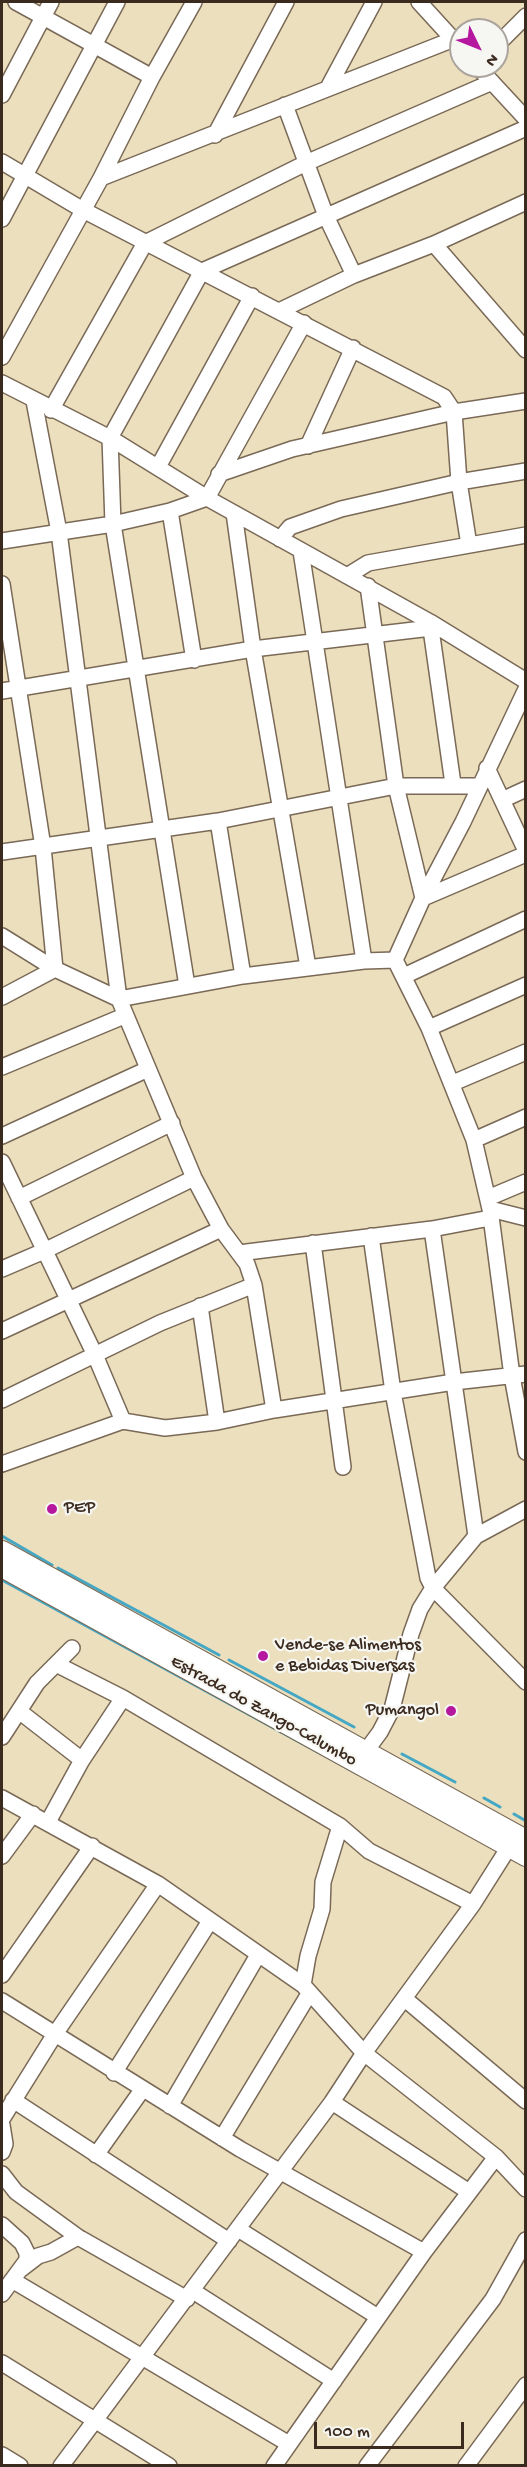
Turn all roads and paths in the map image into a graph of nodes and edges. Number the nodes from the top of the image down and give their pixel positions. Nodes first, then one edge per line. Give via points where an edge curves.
1 (16, 2) edge
2 (51, 2) edge
3 (117, 2) edge
4 (194, 2) edge
5 (286, 2) edge
6 (374, 2) edge
7 (424, 4) edge
8 (43, 16) junction
9 (525, 16) edge
10 (509, 33) edge
11 (449, 34) edge
12 (94, 44) junction
13 (449, 47) edge
14 (152, 77) junction
15 (488, 78) edge
16 (492, 82) junction
17 (329, 86) junction
18 (2, 95) edge
19 (285, 105) junction
20 (525, 119) edge
21 (525, 128) edge
22 (215, 135) junction
23 (2, 162) edge
24 (306, 163) junction
25 (25, 176) junction
26 (101, 178) junction
27 (525, 202) edge
28 (83, 210) junction
29 (326, 216) junction
30 (2, 219) edge
31 (145, 243) junction
32 (434, 244) junction
33 (202, 271) junction
34 (354, 275) junction
35 (252, 296) junction
36 (281, 310) junction
37 (304, 323) junction
38 (523, 342) edge
39 (353, 348) junction
40 (2, 357) edge
41 (2, 383) edge
42 (34, 401) junction
43 (525, 401) edge
44 (51, 410) junction
45 (454, 412) junction
46 (110, 438) junction
47 (308, 446) junction
48 (158, 467) junction
49 (525, 471) edge
50 (219, 474) junction
51 (459, 482) junction
52 (207, 498) junction
53 (170, 511) junction
54 (234, 513) junction
55 (113, 524) junction
56 (59, 532) junction
57 (525, 535) edge
58 (280, 539) junction
59 (2, 541) edge
60 (469, 545) junction
61 (302, 551) junction
62 (347, 576) junction
63 (2, 584) edge
64 (368, 586) junction
65 (431, 625) junction
66 (373, 635) junction
67 (314, 643) junction
68 (253, 650) junction
69 (194, 660) junction
70 (136, 669) junction
71 (78, 679) junction
72 (525, 681) edge
73 (9, 689) edge
74 (525, 689) edge
75 (509, 724) junction
76 (525, 725) edge
77 (487, 768) junction
78 (453, 784) junction
79 (396, 786) junction
80 (478, 786) junction
81 (525, 789) edge
82 (341, 796) junction
83 (502, 800) junction
84 (280, 807) junction
85 (218, 821) junction
86 (163, 829) junction
87 (99, 839) junction
88 (42, 847) junction
89 (2, 852) edge
90 (525, 852) edge
91 (423, 898) junction
92 (525, 919) edge
93 (2, 936) edge
94 (395, 960) junction
95 (364, 961) junction
96 (308, 968) junction
97 (55, 969) junction
98 (243, 976) junction
99 (404, 976) junction
100 (525, 985) edge
101 (187, 986) junction
102 (2, 997) edge
103 (119, 999) junction
104 (124, 1016) junction
105 (429, 1028) junction
106 (525, 1052) edge
107 (2, 1067) edge
108 (148, 1069) junction
109 (453, 1083) junction
110 (525, 1117) edge
111 (172, 1123) junction
112 (2, 1136) edge
113 (474, 1140) junction
114 (2, 1162) edge
115 (194, 1178) junction
116 (525, 1182) edge
117 (18, 1198) junction
118 (490, 1209) junction
119 (525, 1218) edge
120 (221, 1229) junction
121 (432, 1229) junction
122 (371, 1236) junction
123 (313, 1243) junction
124 (44, 1251) junction
125 (239, 1253) junction
126 (2, 1269) edge
127 (254, 1285) junction
128 (68, 1300) junction
129 (200, 1306) junction
130 (2, 1331) edge
131 (95, 1355) junction
132 (519, 1375) edge
133 (454, 1382) junction
134 (393, 1392) junction
135 (2, 1400) edge
136 (335, 1402) junction
137 (274, 1410) junction
138 (123, 1421) junction
139 (217, 1422) junction
140 (525, 1452) edge
141 (2, 1464) edge
142 (343, 1467) dead end
143 (525, 1509) edge
144 (476, 1536) junction
145 (2, 1551) edge
146 (2, 1567) edge
147 (433, 1588) junction
148 (72, 1648) dead end
149 (56, 1664) junction
150 (525, 1682) edge
151 (123, 1698) junction
152 (19, 1711) junction
153 (2, 1737) edge
154 (366, 1751) junction
155 (82, 1760) junction
156 (2, 1798) edge
157 (33, 1814) junction
158 (48, 1822) junction
159 (340, 1826) junction
160 (92, 1846) junction
161 (520, 1848) edge
162 (2, 1857) edge
163 (158, 1884) junction
164 (474, 1904) junction
165 (210, 1921) junction
166 (258, 1955) junction
167 (2, 1975) edge
168 (306, 1990) junction
169 (405, 1999) junction
170 (2, 2001) edge
171 (56, 2034) junction
172 (364, 2053) junction
173 (114, 2073) junction
174 (142, 2090) junction
175 (13, 2100) junction
176 (525, 2101) edge
177 (332, 2102) junction
178 (170, 2106) junction
179 (2, 2119) edge
180 (2, 2125) edge
181 (222, 2138) junction
182 (3, 2147) edge
183 (96, 2155) junction
184 (496, 2157) junction
185 (279, 2172) junction
186 (2, 2174) edge
187 (525, 2189) edge
188 (469, 2192) junction
189 (2, 2225) edge
190 (234, 2235) junction
191 (78, 2237) junction
192 (525, 2240) edge
193 (424, 2252) junction
194 (15, 2275) junction
195 (2, 2294) edge
196 (190, 2295) junction
197 (378, 2317) junction
198 (144, 2356) junction
199 (2, 2363) edge
200 (334, 2381) junction
201 (525, 2385) edge
202 (95, 2421) junction
203 (289, 2444) junction
204 (2, 2455) edge
205 (20, 2466) edge
206 (61, 2466) edge
207 (169, 2466) edge
208 (274, 2466) edge
209 (367, 2466) edge
210 (466, 2466) edge

1 - 8 street
2 - 8 street
3 - 12 street
4 - 14 street
5 - 22 street
6 - 17 street
7 - 11 street
8 - 12 street
8 - 18 street
9 - 10 street
12 - 14 street
12 - 25 street
13 - 17 street
14 - 26 street
15 - 16 street
16 - 20 street
16 - 24 street
17 - 19 street
19 - 22 street
19 - 24 street
21 - 29 street
22 - 26 street
23 - 25 street
24 - 29 street
24 - 31 street
25 - 28 street
25 - 30 street
26 - 28 street
27 - 32 street
28 - 31 street
28 - 40 street
29 - 33 street
29 - 34 street
31 - 33 street
31 - 44 street
32 - 34 street
32 - 38 street
33 - 35 street
33 - 46 street
34 - 36 street
35 - 36 street
35 - 48 street
36 - 37 street
37 - 39 street
37 - 50 street
39 - 45 street via 444,396
39 - 47 street
41 - 42 street
42 - 44 street
42 - 56 street
43 - 45 street
44 - 46 street
45 - 47 street
45 - 51 street
46 - 48 street
46 - 55 street
47 - 50 street
48 - 52 street
49 - 51 street
50 - 52 street
51 - 58 street via 341,509 290,527
51 - 60 street
52 - 53 street
52 - 54 street
53 - 55 street
53 - 69 street
54 - 58 street
54 - 68 street
55 - 56 street
55 - 70 street
56 - 59 street
56 - 71 street
57 - 60 street
58 - 61 street
60 - 62 street via 368,563
61 - 62 street
61 - 67 street
62 - 64 street
63 - 73 street
64 - 65 street
64 - 66 street
65 - 66 street
65 - 72 street
65 - 78 street
66 - 67 street
66 - 79 street
67 - 68 street
67 - 82 street
68 - 69 street
68 - 84 street
69 - 70 street
70 - 71 street
70 - 86 street
71 - 73 street
71 - 87 street
73 - 88 street
74 - 75 street
75 - 76 street
75 - 77 street
77 - 80 street
77 - 83 street
78 - 79 street
78 - 80 street
79 - 82 street
79 - 91 street
80 - 91 street
81 - 83 street
82 - 84 street
82 - 95 street
83 - 90 street
84 - 85 street
84 - 96 street
85 - 86 street
85 - 98 street
86 - 87 street
86 - 101 street
87 - 88 street
87 - 103 street
88 - 89 street
88 - 97 street
90 - 91 street
91 - 94 street
92 - 99 street
93 - 97 street
94 - 95 street
94 - 99 street
95 - 96 street
96 - 98 street
97 - 102 street
97 - 103 street
98 - 101 street
99 - 105 street
100 - 105 street
101 - 103 street
103 - 104 street
104 - 107 street
104 - 108 street
105 - 109 street
106 - 109 street
108 - 111 street
108 - 112 street
109 - 113 street
110 - 113 street
111 - 115 street
111 - 117 street
113 - 118 street
114 - 117 street
115 - 120 street
115 - 124 street
116 - 118 street
117 - 124 street
118 - 119 street
118 - 121 street
118 - 132 street
120 - 125 street
120 - 128 street
121 - 122 street
121 - 133 street
122 - 123 street
122 - 134 street
123 - 125 street
123 - 136 street
124 - 126 street
124 - 128 street
125 - 127 street
127 - 129 street
127 - 137 street
128 - 130 street
128 - 131 street
129 - 131 street
129 - 139 street
131 - 135 street
131 - 138 street
132 - 133 street
132 - 140 street
133 - 134 street
133 - 144 street
134 - 136 street
134 - 147 street via 423,1560
136 - 137 street
136 - 142 street
137 - 139 street
138 - 139 street via 165,1428
138 - 141 street
143 - 144 street
144 - 147 street
145 - 154 main road, Estrada do Zango-Calumbo
146 - 161 main road, Estrada do Zango-Calumbo
147 - 150 street
147 - 154 street via 420,1608 411,1634 392,1709
148 - 149 street
149 - 151 street
149 - 152 street via 37,1683
151 - 155 street
151 - 159 street
152 - 153 street
152 - 155 street
154 - 161 main road, Estrada do Zango-Calumbo
155 - 158 street
156 - 157 street
157 - 158 street
157 - 162 street
158 - 160 street
159 - 164 street via 369,1851
159 - 168 street via 323,1882 322,1909 308,1956
160 - 163 street
160 - 167 street
161 - 164 street
163 - 165 street
163 - 171 street
164 - 169 street
165 - 166 street
165 - 173 street
166 - 168 street
166 - 178 street
168 - 172 street
168 - 181 street
169 - 172 street
169 - 176 street
170 - 171 street
171 - 173 street
171 - 175 street
172 - 177 street
172 - 184 street
173 - 174 street
174 - 178 street
174 - 183 street
175 - 179 street
175 - 183 street
177 - 185 street
177 - 188 street
178 - 181 street
180 - 182 street
181 - 185 street
183 - 190 street
184 - 187 street
184 - 188 street
185 - 190 street
185 - 193 street
186 - 191 street via 16,2192
188 - 193 street
189 - 194 street via 26,2248 27,2260
190 - 196 street
190 - 197 street
191 - 194 street via 31,2260
191 - 196 street
192 - 209 street via 493,2299
193 - 197 street
194 - 195 street
194 - 198 street
196 - 198 street
196 - 200 street
197 - 200 street
198 - 202 street
198 - 203 street
199 - 202 street
200 - 203 street
201 - 210 street
202 - 206 street
202 - 207 street
203 - 208 street
204 - 205 street

